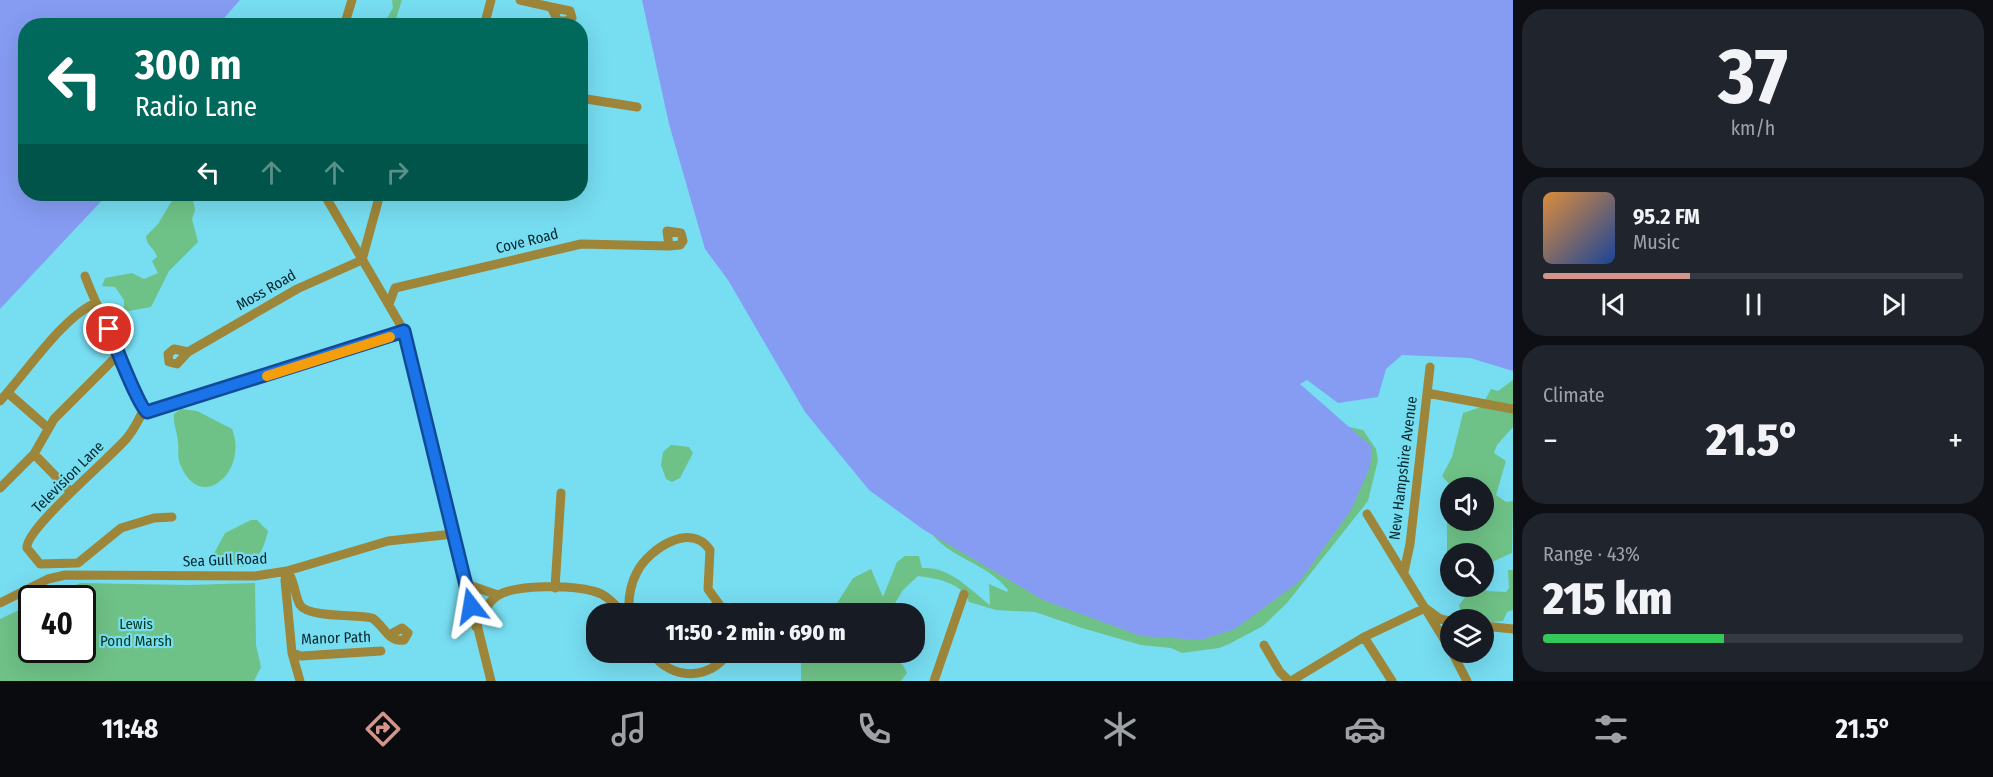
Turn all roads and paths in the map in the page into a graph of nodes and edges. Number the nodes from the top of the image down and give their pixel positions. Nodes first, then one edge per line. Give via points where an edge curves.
1 (352, 0) edge
2 (491, 0) edge
3 (520, 0) edge
4 (551, 7) dead end
5 (347, 18) edge
6 (486, 18) edge
7 (588, 99) edge
8 (637, 107) dead end
9 (328, 201) edge
10 (378, 201) edge
11 (669, 246) dead end
12 (362, 260) junction
13 (86, 276) dead end
14 (378, 285) junction
15 (395, 288) junction
16 (95, 303) junction
17 (389, 304) junction
18 (404, 331) junction
19 (188, 352) dead end
20 (119, 354) junction
21 (1430, 367) dead end
22 (8, 393) junction
23 (1427, 393) junction
24 (0, 401) edge
25 (1513, 409) edge
26 (143, 410) junction
27 (48, 428) junction
28 (34, 454) junction
29 (0, 488) edge
30 (71, 492) junction
31 (561, 493) dead end
32 (1367, 514) dead end
33 (172, 517) dead end
34 (453, 534) junction
35 (287, 571) junction
36 (1404, 572) junction
37 (465, 584) junction
38 (555, 588) junction
39 (629, 594) junction
40 (964, 594) dead end
41 (498, 596) junction
42 (606, 597) junction
43 (0, 603) edge
44 (612, 603) edge
45 (629, 603) edge
46 (718, 603) edge
47 (1425, 608) junction
48 (1440, 619) edge
49 (476, 627) junction
50 (1494, 627) edge
51 (1513, 629) edge
52 (1440, 632) edge
53 (389, 635) dead end
54 (1364, 637) junction
55 (1264, 645) dead end
56 (381, 651) dead end
57 (292, 653) junction
58 (661, 663) edge
59 (720, 663) edge
60 (1457, 663) edge
61 (300, 681) edge
62 (491, 681) edge
63 (934, 681) edge
64 (1290, 681) edge
65 (1392, 681) edge
66 (1467, 681) edge

1 - 5 street
2 - 6 street
3 - 4 street
7 - 8 street
9 - 12 street
10 - 12 street
11 - 15 street, Cove Road via 581,244
12 - 14 street
12 - 19 street, Moss Road via 297,289
13 - 16 street
14 - 15 street, Cove Road
14 - 17 street
15 - 17 street
16 - 20 street via 106,319
16 - 22 street via 66,327
17 - 18 street
18 - 26 street via 152,412
18 - 34 street
20 - 26 street
20 - 27 street
21 - 23 street, New Hampshire Avenue
22 - 24 street
22 - 27 street
23 - 25 street
23 - 36 street, New Hampshire Avenue
26 - 30 street, Television Lane via 126,439
27 - 28 street
28 - 29 street
28 - 30 street
30 - 33 street, Television Lane via 27,540 28,552 40,564 78,563 121,528
31 - 38 street
32 - 36 street
34 - 35 street, Sea Gull Road via 368,546
34 - 37 street
35 - 43 street, Sea Gull Road via 239,577 65,575 48,579
35 - 53 street via 300,604 308,612 372,618
35 - 57 street
36 - 47 street
37 - 41 street
37 - 49 street
38 - 41 street via 518,590
38 - 42 street via 594,591
39 - 42 street
39 - 45 street
39 - 46 street via 636,572 650,554 682,537 693,538 710,550 708,589
40 - 63 street
41 - 49 street via 483,611
42 - 44 street
47 - 48 street
47 - 52 street
47 - 54 street
49 - 62 street
50 - 51 street
54 - 64 street
54 - 65 street
55 - 64 street
56 - 57 street, Manor Path via 301,656
57 - 61 street
58 - 59 street via 667,670 694,677
60 - 66 street

